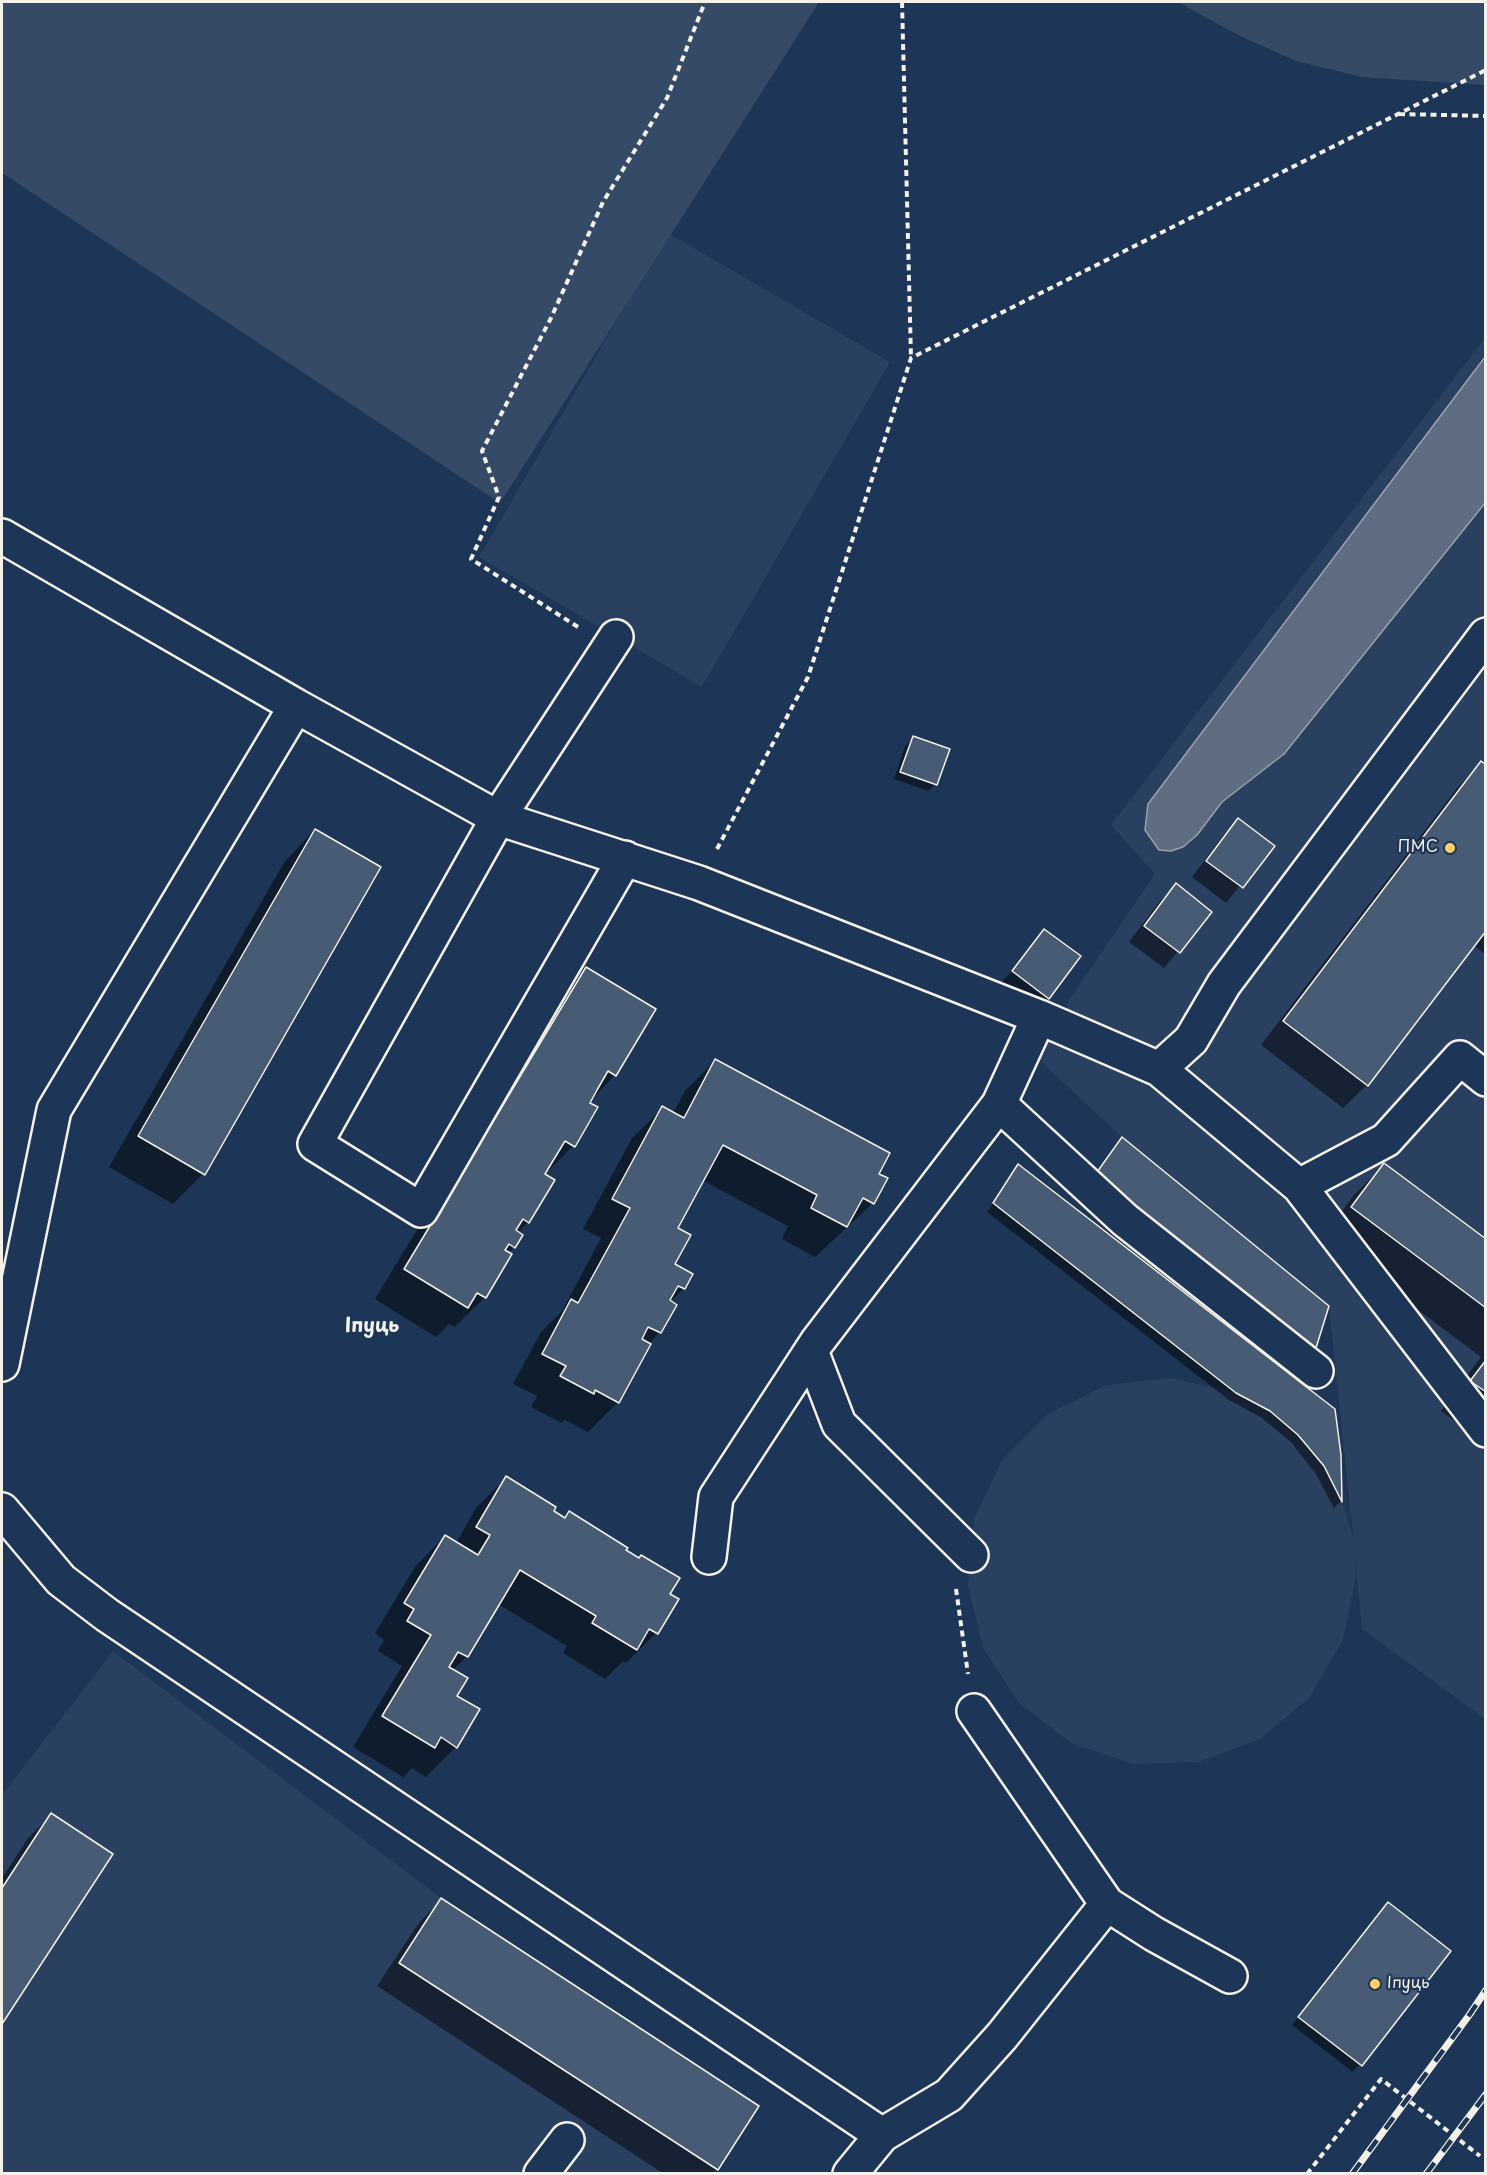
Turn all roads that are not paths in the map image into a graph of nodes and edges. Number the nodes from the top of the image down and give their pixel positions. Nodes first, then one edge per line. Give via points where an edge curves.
1 (2, 536) edge
2 (1485, 635) edge
3 (613, 641) road end
4 (296, 706) junction
5 (498, 818) junction
6 (625, 858) junction
7 (1039, 1017) junction
8 (1159, 1069) junction
9 (1485, 1079) edge
10 (999, 1104) junction
11 (1299, 1186) junction
12 (811, 1351) junction
13 (2, 1364) edge
14 (1316, 1371) dead end
15 (1485, 1430) edge
16 (2, 1510) edge
17 (971, 1555) dead end
18 (709, 1557) dead end
19 (974, 1711) road end
20 (1107, 1904) junction
21 (1230, 1976) dead end
22 (882, 2135) junction
23 (567, 2140) dead end
24 (541, 2174) edge
25 (850, 2174) edge

1 - 4 street
2 - 8 street via 1224,984 1191,1040
3 - 5 street
4 - 5 street
4 - 13 street via 54,1110
5 - 6 street
5 - 6 street via 315,1144 421,1210
6 - 7 street via 699,883
7 - 8 street
7 - 10 street
8 - 11 street
9 - 11 street via 1460,1058 1386,1140
10 - 12 street
10 - 14 street via 1125,1220
11 - 15 street
12 - 17 street via 839,1424
12 - 18 street via 716,1497
16 - 22 street via 61,1580 107,1615
19 - 20 street
20 - 21 street
20 - 22 street via 1002,2036 949,2095
22 - 25 street
23 - 24 street

